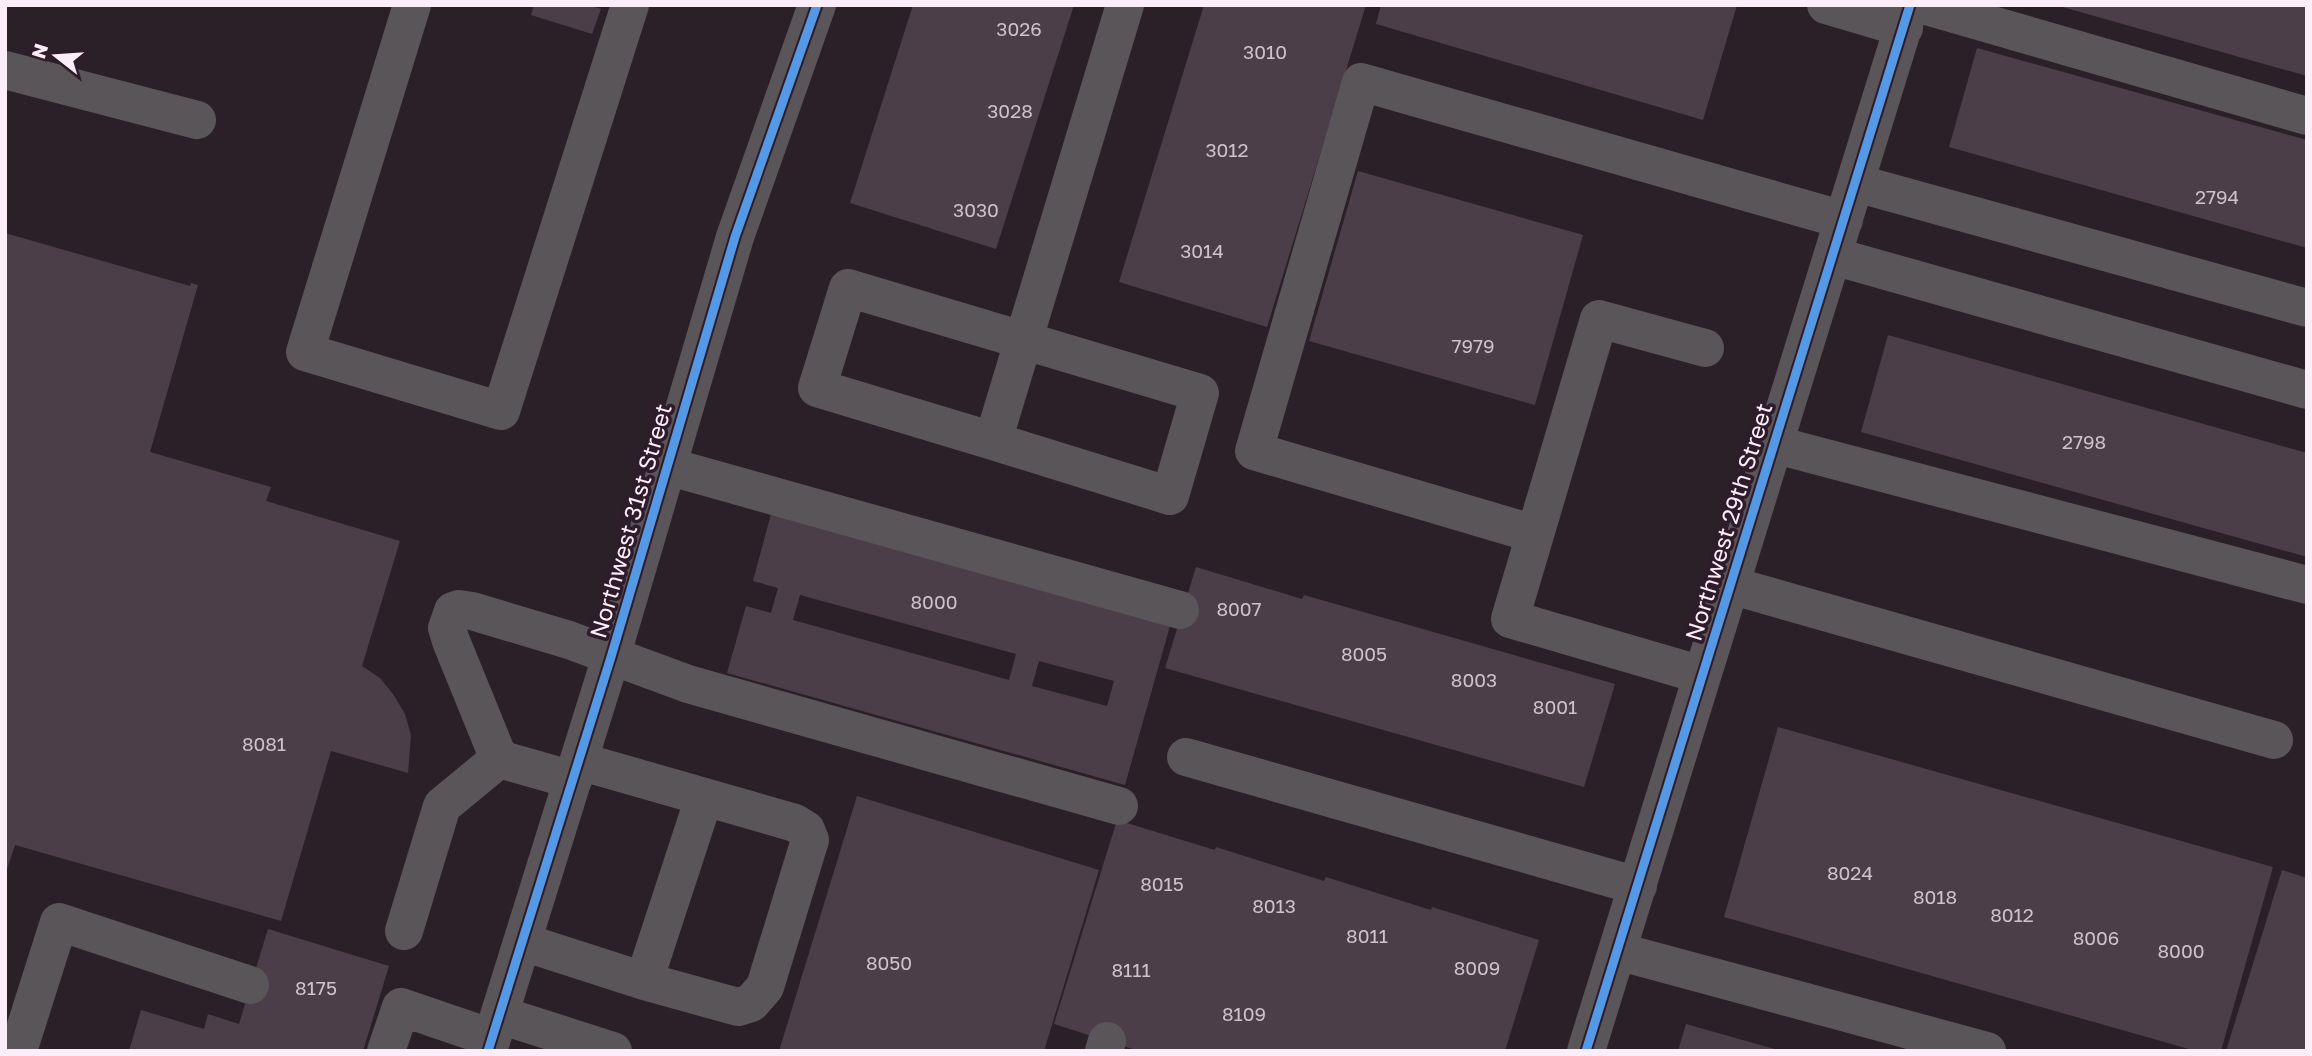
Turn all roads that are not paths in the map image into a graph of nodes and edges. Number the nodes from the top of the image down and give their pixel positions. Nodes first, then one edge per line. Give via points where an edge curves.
1 (412, 5) edge
2 (630, 5) edge
3 (817, 5) edge
4 (1125, 5) edge
5 (1826, 5) edge
6 (1912, 13) edge
7 (5, 70) edge
8 (2307, 116) edge
9 (197, 120) dead end
10 (1856, 183) junction
11 (1844, 220) junction
12 (1833, 256) junction
13 (2307, 308) edge
14 (1024, 341) junction
15 (1705, 348) dead end
16 (2307, 390) edge
17 (993, 441) junction
18 (1773, 444) junction
19 (667, 466) junction
20 (1535, 534) junction
21 (1730, 585) junction
22 (2307, 585) edge
23 (1180, 610) dead end
24 (611, 657) junction
25 (1702, 675) junction
26 (2274, 740) dead end
27 (1186, 757) dead end
28 (499, 759) junction
29 (576, 771) junction
30 (704, 798) junction
31 (1119, 806) dead end
32 (1638, 886) junction
33 (404, 930) dead end
34 (523, 942) junction
35 (1617, 951) junction
36 (644, 981) junction
37 (250, 985) dead end
38 (493, 1035) edge
39 (18, 1051) edge
40 (386, 1051) edge
41 (613, 1051) edge
42 (1586, 1051) edge
43 (1987, 1051) edge

1 - 2 street via 304,352 501,411
3 - 19 street, Northwest 31st Street via 734,237
4 - 14 street
5 - 6 street
6 - 8 street
6 - 10 street, Northwest 29th Street
7 - 9 street
10 - 11 street, Northwest 29th Street
10 - 13 street
11 - 12 street, Northwest 29th Street
11 - 20 street via 1361,82 1254,450
12 - 16 street
12 - 18 street, Northwest 29th Street
14 - 17 street
14 - 17 street via 848,288 817,388
14 - 17 street via 1200,393 1170,496
15 - 20 street via 1599,319
18 - 21 street, Northwest 29th Street
18 - 22 street
19 - 23 street
19 - 24 street, Northwest 31st Street
20 - 25 street via 1510,619
21 - 25 street, Northwest 29th Street
21 - 26 street
24 - 28 street via 472,611 453,611 447,628
24 - 29 street, Northwest 31st Street
24 - 31 street via 688,684
25 - 32 street, Northwest 29th Street
27 - 32 street
28 - 29 street
28 - 33 street via 442,806
29 - 30 street
29 - 34 street, Northwest 31st Street
30 - 36 street
30 - 36 street via 795,822 810,840 765,988 751,1003 738,1007
32 - 35 street, Northwest 29th Street
34 - 36 street
34 - 38 street, Northwest 31st Street
35 - 42 street, Northwest 29th Street
35 - 43 street
37 - 39 street via 59,922
38 - 40 street via 401,1007
38 - 41 street

